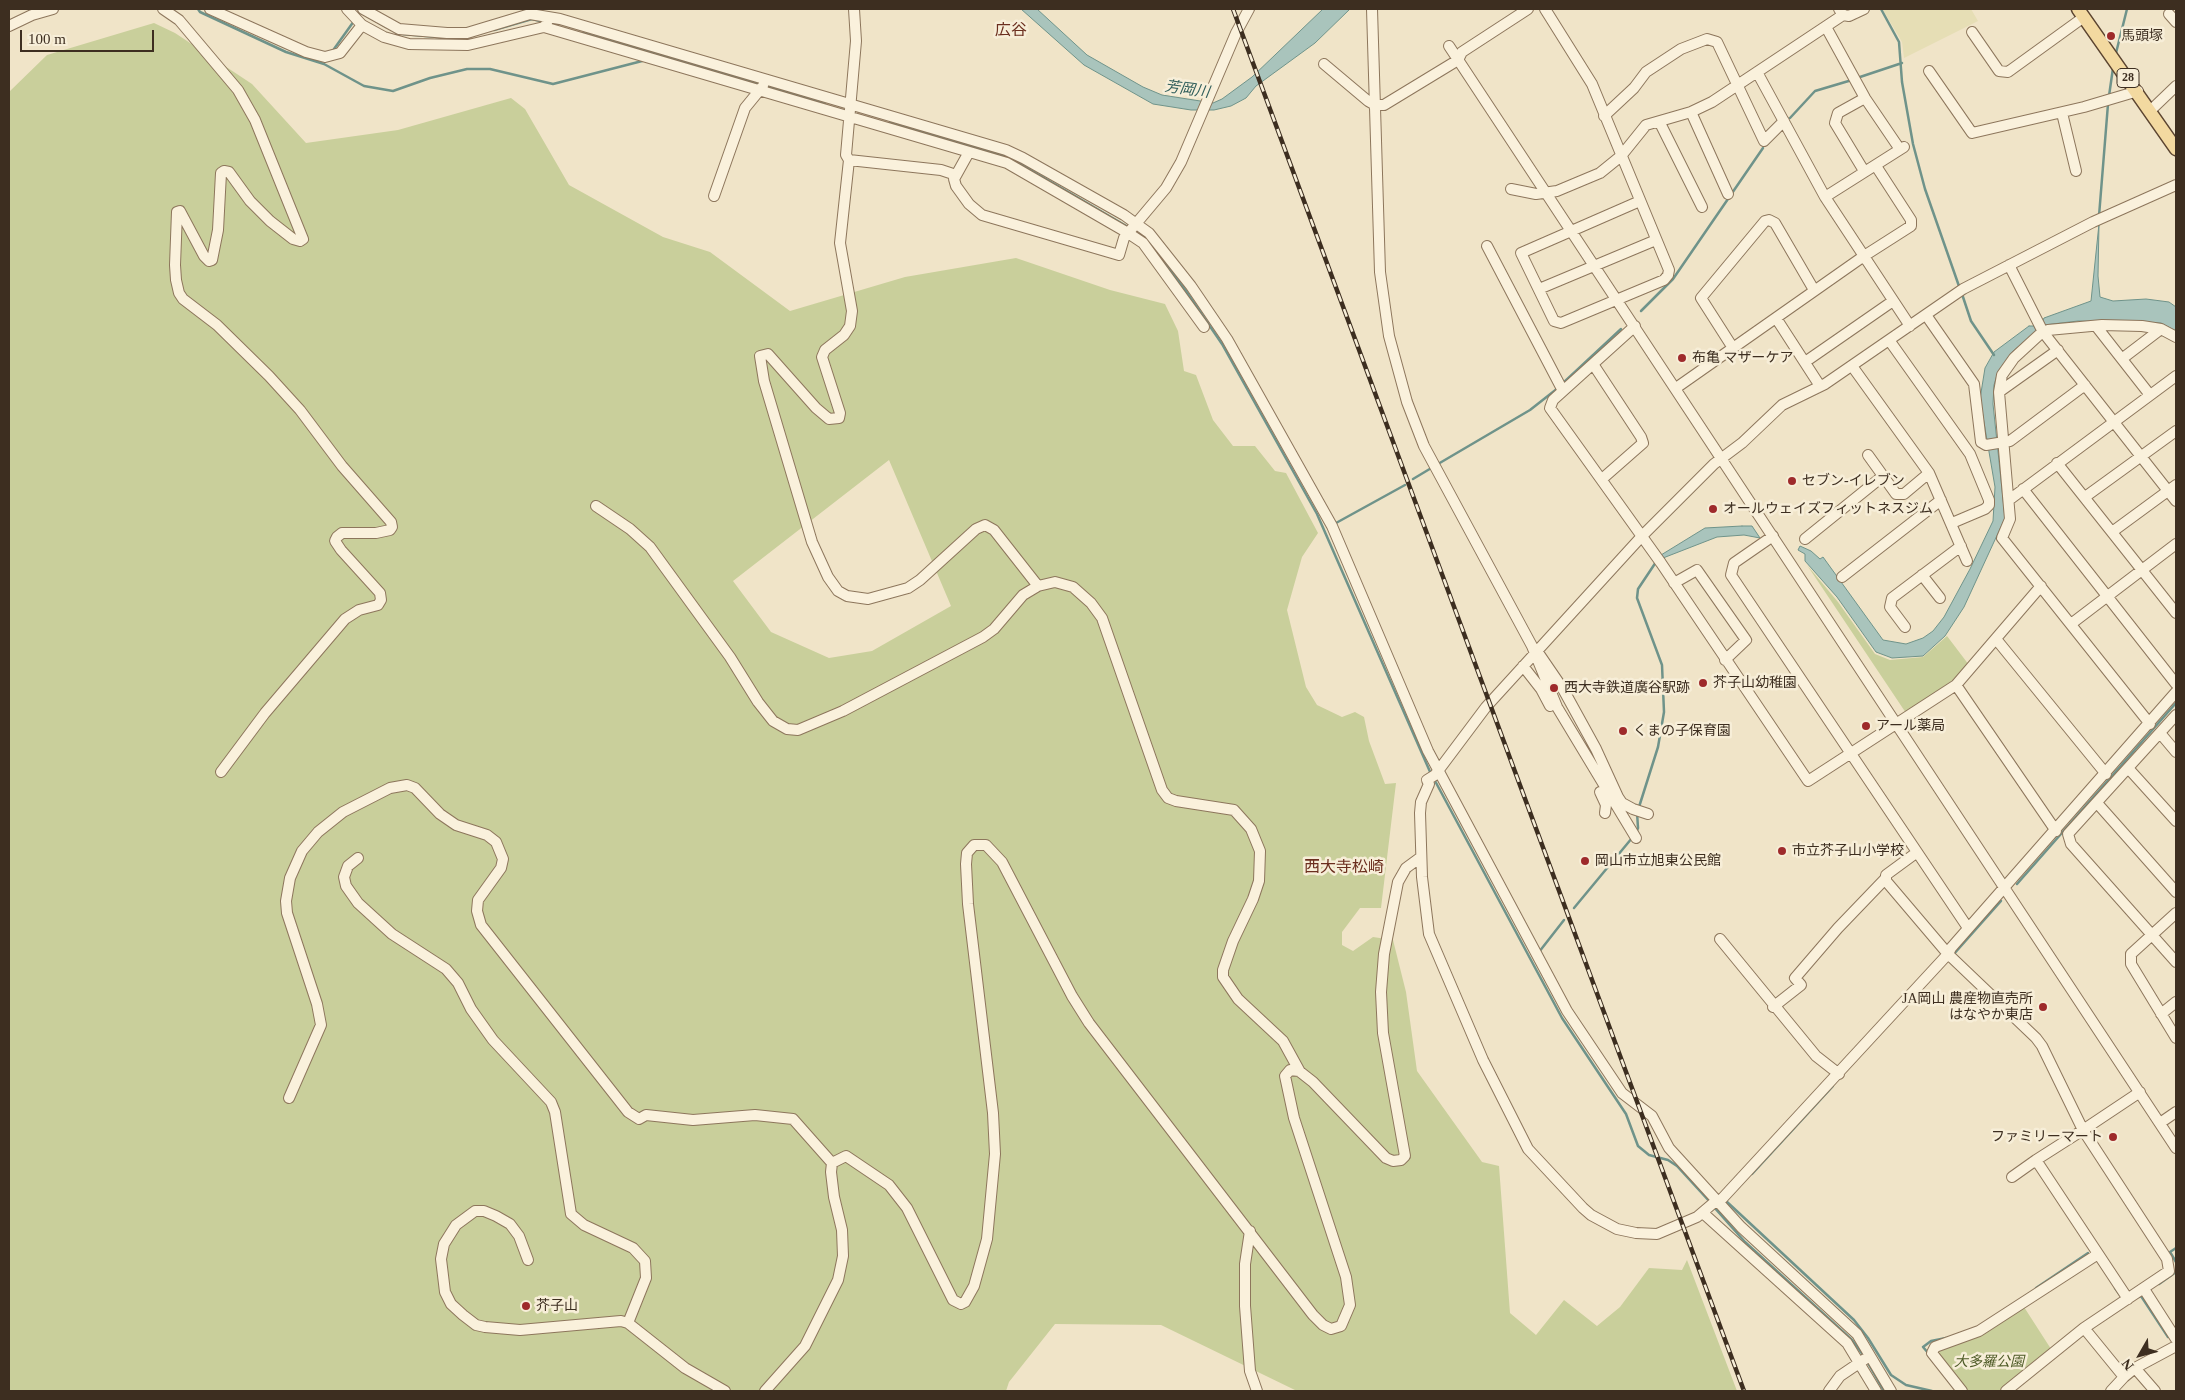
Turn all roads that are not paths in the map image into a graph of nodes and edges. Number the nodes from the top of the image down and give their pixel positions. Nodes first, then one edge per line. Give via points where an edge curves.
1 (53, 9) edge
2 (164, 9) edge
3 (210, 9) edge
4 (347, 9) edge
5 (364, 9) edge
6 (854, 9) edge
7 (1250, 9) edge
8 (1372, 9) edge
9 (1528, 9) edge
10 (1545, 9) edge
11 (1864, 9) edge
12 (528, 12) edge
13 (1841, 12) edge
14 (2081, 13) edge
15 (358, 21) junction
16 (548, 22) junction
17 (9, 26) edge
18 (1826, 27) junction
19 (1972, 32) dead end
20 (1448, 46) dead end
21 (1460, 56) junction
22 (1324, 64) dead end
23 (1929, 71) dead end
24 (1757, 72) junction
25 (763, 85) junction
26 (1737, 85) junction
27 (2176, 86) edge
28 (2138, 91) junction
29 (1865, 98) junction
30 (1375, 105) junction
31 (2151, 110) junction
32 (851, 112) junction
33 (1691, 112) junction
34 (2062, 113) junction
35 (1604, 116) junction
36 (1784, 120) junction
37 (1660, 123) junction
38 (2176, 149) edge
39 (969, 152) junction
40 (1622, 156) junction
41 (849, 160) junction
42 (1876, 166) junction
43 (1864, 171) junction
44 (2076, 171) dead end
45 (956, 175) junction
46 (2176, 184) edge
47 (1511, 189) dead end
48 (1546, 192) junction
49 (1728, 194) dead end
50 (714, 196) dead end
51 (1825, 197) junction
52 (1640, 201) junction
53 (1702, 207) dead end
54 (1132, 228) junction
55 (1571, 231) junction
56 (1656, 240) junction
57 (1487, 246) dead end
58 (1864, 256) junction
59 (1594, 265) junction
60 (2010, 265) junction
61 (1539, 289) junction
62 (1814, 290) junction
63 (1617, 299) junction
64 (1893, 301) junction
65 (1926, 315) junction
66 (1776, 318) junction
67 (1635, 326) junction
68 (1910, 326) junction
69 (2096, 326) junction
70 (1204, 327) dead end
71 (2041, 328) junction
72 (2161, 330) junction
73 (2176, 337) edge
74 (1889, 340) junction
75 (1733, 348) junction
76 (2058, 350) junction
77 (2123, 358) junction
78 (1805, 362) junction
79 (1592, 364) junction
80 (1852, 366) junction
81 (2176, 376) edge
82 (2085, 385) junction
83 (1820, 386) junction
84 (1560, 388) junction
85 (1676, 388) junction
86 (1999, 392) junction
87 (2150, 395) junction
88 (2114, 422) junction
89 (2176, 430) edge
90 (1983, 443) junction
91 (2001, 443) junction
92 (1968, 451) junction
93 (1868, 455) dead end
94 (2141, 456) junction
95 (1722, 458) junction
96 (2057, 463) junction
97 (1929, 473) junction
98 (1882, 476) junction
99 (1602, 479) junction
100 (2172, 488) edge
101 (2023, 489) junction
102 (2085, 497) junction
103 (1941, 500) junction
104 (2009, 500) junction
105 (2176, 501) edge
106 (596, 506) dead end
107 (1952, 523) junction
108 (2112, 532) junction
109 (1642, 536) junction
110 (1773, 536) junction
111 (1806, 538) dead end
112 (2176, 544) edge
113 (1961, 546) junction
114 (1967, 560) dead end
115 (2142, 570) junction
116 (1922, 575) junction
117 (1842, 577) dead end
118 (1674, 583) junction
119 (1038, 586) junction
120 (2041, 586) junction
121 (2107, 597) junction
122 (1940, 598) dead end
123 (2176, 613) edge
124 (2071, 624) junction
125 (1905, 627) dead end
126 (1996, 639) junction
127 (1536, 652) junction
128 (1726, 660) junction
129 (1523, 666) junction
130 (2176, 684) edge
131 (1956, 685) junction
132 (2176, 692) edge
133 (2176, 715) edge
134 (1897, 723) junction
135 (2150, 724) junction
136 (2160, 734) junction
137 (2176, 752) edge
138 (1852, 753) junction
139 (2128, 768) junction
140 (221, 772) dead end
141 (2106, 774) junction
142 (1434, 775) junction
143 (2097, 803) junction
144 (1640, 812) dead end
145 (1605, 813) dead end
146 (2176, 822) edge
147 (2056, 831) junction
148 (1634, 835) dead end
149 (1916, 853) junction
150 (1421, 857) junction
151 (358, 858) dead end
152 (1886, 878) junction
153 (2005, 888) junction
154 (2176, 892) edge
155 (2176, 913) edge
156 (1968, 928) junction
157 (2152, 935) junction
158 (1720, 939) dead end
159 (1950, 957) junction
160 (2176, 962) edge
161 (2176, 1002) edge
162 (1773, 1006) junction
163 (2161, 1014) junction
164 (2176, 1038) edge
165 (1300, 1072) junction
166 (1839, 1074) junction
167 (2140, 1092) junction
168 (290, 1098) dead end
169 (2176, 1112) edge
170 (2160, 1123) junction
171 (2083, 1130) junction
172 (2176, 1148) edge
173 (2036, 1160) junction
174 (832, 1163) junction
175 (2012, 1177) dead end
176 (1713, 1205) junction
177 (1250, 1231) junction
178 (2098, 1254) junction
179 (528, 1260) dead end
180 (2144, 1288) junction
181 (2128, 1299) junction
182 (628, 1323) junction
183 (2084, 1328) junction
184 (2176, 1339) edge
185 (2176, 1346) edge
186 (1869, 1357) junction
187 (2136, 1368) junction
188 (2124, 1377) junction
189 (725, 1391) edge
190 (765, 1391) edge
191 (1257, 1391) edge
192 (1829, 1391) edge
193 (1876, 1391) edge
194 (1891, 1391) edge
195 (1962, 1391) edge
196 (2006, 1391) edge
197 (2111, 1391) edge
198 (2155, 1391) edge

1 - 17 street
2 - 140 street via 179,20 238,90 259,128 303,239 293,239 270,221 250,201 229,172 224,171 221,173 218,230 212,260 204,256 180,211 177,212 176,280 179,293 269,376 392,526 390,530 376,533 342,533 337,537 335,541 341,550 380,593 381,600 378,605 359,610 345,619 270,706
3 - 15 street via 306,52 325,57 340,53
4 - 15 street
5 - 12 street via 399,29 447,33 467,33
6 - 32 street via 856,41
7 - 54 street via 1236,33 1210,101 1174,175
8 - 30 street
9 - 21 street
10 - 35 street via 1592,84
11 - 13 street via 1849,16
12 - 16 street
13 - 18 street
14 - 19 street via 2008,72 1999,71
14 - 28 main road, 28
15 - 16 street via 396,41 454,46 481,43
16 - 25 street
18 - 24 street
18 - 29 street
20 - 21 street
21 - 30 street via 1384,104
21 - 48 street
22 - 30 street
23 - 34 street via 1972,133
24 - 26 street
24 - 36 street
25 - 32 street
25 - 50 street via 745,108
26 - 33 street
26 - 35 street via 1717,42 1707,39 1681,49 1646,72
26 - 36 street via 1764,141
27 - 31 street
28 - 31 main road, 28
28 - 34 street
29 - 42 street via 1902,147
29 - 43 street via 1838,113 1834,123
30 - 127 street via 1378,258 1389,336 1407,402 1435,466
31 - 38 main road, 28
32 - 39 street
32 - 41 street via 846,150
32 - 54 street via 1014,154
33 - 37 street
33 - 49 street
34 - 44 street
35 - 40 street
36 - 51 street
37 - 40 street via 1646,125
37 - 53 street
39 - 45 street
39 - 54 street via 1007,163
40 - 48 street via 1600,173 1557,191
40 - 52 street
41 - 45 street via 941,170
41 - 119 street via 840,243 852,311 850,326 822,357 839,418 829,419 768,354 760,356 764,381 812,542 828,577 838,590 847,596 868,599 908,588 976,529 985,525 994,530
42 - 43 street
42 - 58 street via 1911,220 1911,226
43 - 51 street
45 - 54 street via 956,186 969,204 988,218 1119,255
46 - 60 street
47 - 48 street via 1527,193
48 - 55 street
51 - 58 street
52 - 55 street
52 - 56 street
54 - 70 street
54 - 142 street via 1163,249 1227,339 1332,526
55 - 59 street
55 - 61 street via 1521,253
56 - 59 street
56 - 63 street via 1669,270 1668,275 1664,280
57 - 84 street
58 - 62 street
58 - 64 street
59 - 61 street
59 - 63 street
60 - 65 street via 1960,291
60 - 71 street
61 - 63 street via 1554,322 1561,323
62 - 66 street
62 - 75 street via 1774,223 1765,221 1701,298
63 - 67 street
64 - 68 street
64 - 78 street
65 - 68 street
65 - 90 street via 1974,384
66 - 75 street
66 - 78 street
67 - 79 street
67 - 85 street
68 - 74 street
69 - 71 street
69 - 72 street via 2142,326
69 - 77 street
71 - 76 street
71 - 86 street via 2010,362 2002,375
72 - 73 street
72 - 77 street
74 - 80 street
74 - 92 street
75 - 85 street
76 - 82 street
76 - 86 street
77 - 87 street
78 - 83 street
79 - 84 street
79 - 99 street via 1643,444
80 - 83 street
80 - 97 street
81 - 87 street
82 - 88 street
82 - 91 street via 2010,441
83 - 95 street via 1782,405
84 - 99 street via 1550,408
85 - 95 street
86 - 91 street
87 - 88 street
88 - 94 street
88 - 96 street
89 - 94 street
90 - 91 street
90 - 92 street
91 - 104 street
92 - 107 street via 1989,505
93 - 98 street
94 - 100 street
94 - 102 street
95 - 109 street
95 - 110 street
96 - 101 street
96 - 102 street
97 - 98 street via 1904,494 1896,494
97 - 103 street
98 - 111 street
99 - 109 street
100 - 105 street
100 - 108 street
101 - 104 street
101 - 121 street
102 - 108 street
103 - 107 street
103 - 117 street
104 - 120 street via 2010,519 2002,538
106 - 119 street via 650,547 725,650 758,702 773,721 787,729 798,730 843,711 982,637 994,629 1023,595
107 - 113 street
108 - 115 street
109 - 118 street
109 - 127 street
110 - 134 street
110 - 138 street via 1734,562 1731,574
112 - 115 street
113 - 114 street
113 - 116 street
115 - 121 street
115 - 123 street
116 - 122 street
116 - 125 street via 1892,598 1890,607
118 - 128 street
118 - 128 street via 1698,570 1746,640
119 - 165 street via 1055,582 1073,587 1102,618 1154,772 1168,798 1234,810 1250,829 1260,851 1259,881 1232,941 1222,970 1223,978 1238,999 1283,1041
120 - 124 street
120 - 126 street
121 - 124 street
121 - 130 street
124 - 135 street
126 - 131 street
126 - 141 street
127 - 129 street
127 - 144 street via 1572,705 1618,797
127 - 148 street via 1557,707
128 - 138 street via 1808,781
129 - 142 street via 1476,719
129 - 145 street via 1541,689 1604,800
131 - 134 street
131 - 147 street
132 - 135 street
133 - 136 street
134 - 138 street
134 - 153 street
135 - 141 street
136 - 137 street
136 - 139 street
138 - 149 street
139 - 143 street
139 - 146 street
141 - 147 street
142 - 150 street via 1421,802
142 - 176 street via 1567,1012 1622,1093 1648,1111 1669,1148
143 - 154 street
143 - 157 street via 2068,834 2071,844
147 - 153 street
149 - 152 street
149 - 156 street
150 - 165 street via 1406,868 1398,882 1384,954 1381,992 1384,1033 1405,1156 1394,1162 1386,1158 1334,1102
150 - 176 street via 1430,934 1483,1060 1528,1149 1582,1208 1618,1229 1636,1234 1657,1234
151 - 182 street via 348,866 344,877 346,886 358,903 392,934 446,969 493,1040 551,1102 570,1214 584,1225 633,1248 645,1261 646,1278
152 - 159 street
152 - 162 street via 1795,978 1800,984
153 - 156 street
153 - 167 street
155 - 157 street
156 - 159 street via 1951,948
157 - 160 street
157 - 163 street via 2131,954 2131,964
158 - 162 street
159 - 166 street
159 - 171 street via 2036,1038
161 - 163 street
162 - 166 street via 1816,1056
163 - 164 street
165 - 177 street via 1290,1070 1285,1076 1286,1091 1346,1277 1350,1305 1341,1326 1331,1328 1323,1325 1313,1315
166 - 176 street
167 - 170 street
167 - 171 street
168 - 174 street via 320,1025 317,1004 287,913 290,878 302,851 318,832 343,812 390,788 407,785 423,794 440,814 496,842 503,859 501,868 478,900 481,925 632,1116 639,1119 646,1116 693,1120 756,1115 793,1119
169 - 170 street
170 - 172 street
171 - 173 street
171 - 180 street via 2167,1259 2169,1271
173 - 175 street
173 - 178 street
174 - 177 street via 846,1156 889,1184 907,1208 953,1300 960,1304 965,1302 974,1286 987,1239 995,1154 968,904 967,853 974,845 986,845 1002,862 1089,1023
174 - 190 street via 834,1197 842,1230 843,1256 838,1280 805,1346
176 - 186 street via 1848,1343
176 - 186 street via 1742,1227 1849,1325
177 - 191 street via 1245,1264 1245,1306 1250,1371
178 - 181 street
178 - 195 street via 1979,1331 1935,1347 1932,1353
179 - 182 street via 519,1236 510,1224 496,1216 475,1211 456,1225 444,1244 441,1259 445,1292 463,1315 476,1325 490,1328 520,1330
180 - 181 street
180 - 184 street
181 - 183 street
182 - 189 street via 685,1368
183 - 188 street
183 - 196 street
185 - 187 street
186 - 192 street via 1840,1376
186 - 193 street
186 - 194 street
187 - 188 street
187 - 198 street
188 - 197 street

